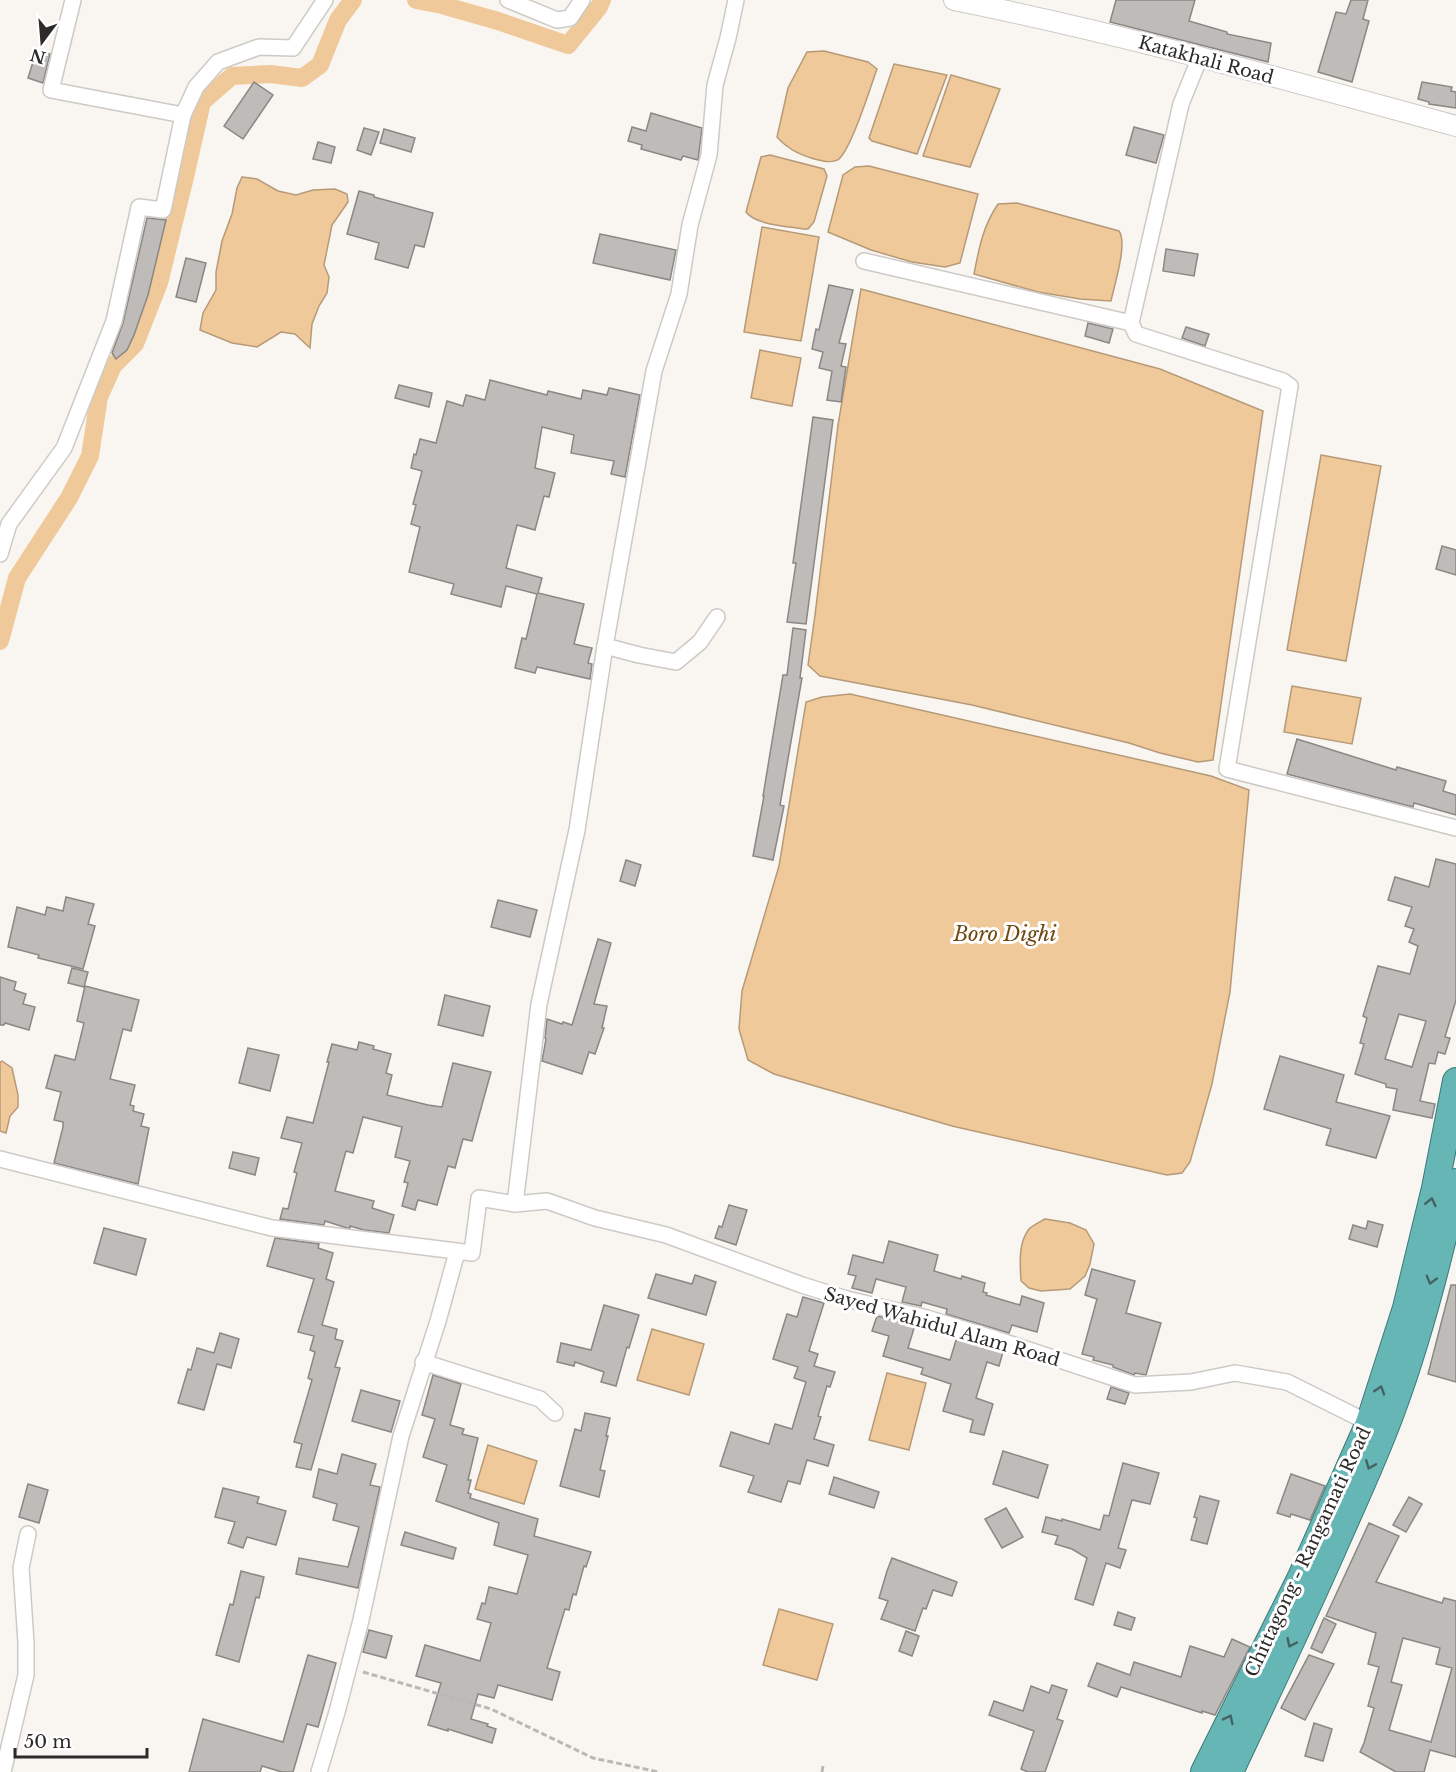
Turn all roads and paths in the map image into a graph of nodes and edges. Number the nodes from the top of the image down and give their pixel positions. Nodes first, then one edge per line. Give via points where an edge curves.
1 (73, 0) edge
2 (325, 0) edge
3 (508, 0) edge
4 (582, 0) edge
5 (736, 0) edge
6 (954, 0) edge
7 (1200, 57) junction
8 (183, 116) junction
9 (1456, 126) edge
10 (864, 261) dead end
11 (1131, 323) junction
12 (0, 554) edge
13 (717, 617) dead end
14 (605, 646) junction
15 (1456, 828) edge
16 (1456, 1081) edge
17 (0, 1159) edge
18 (1456, 1182) edge
19 (515, 1204) junction
20 (1450, 1234) edge
21 (457, 1252) junction
22 (423, 1362) junction
23 (555, 1413) dead end
24 (1369, 1423) junction
25 (28, 1534) dead end
26 (349, 1668) junction
27 (824, 1766) dead end
28 (3, 1772) edge
29 (319, 1772) edge
30 (659, 1772) edge
31 (822, 1772) edge
32 (1204, 1772) edge
33 (1230, 1772) edge

1 - 8 street via 51,90
2 - 8 street via 292,48 259,47 218,62 196,87
3 - 4 street via 557,20 570,18
5 - 14 street via 714,85 710,156 690,225 679,294 654,371
6 - 7 street, Katakhali Road
7 - 9 street, Katakhali Road
7 - 11 street via 1181,104
8 - 12 street via 164,210 139,207 114,321 64,448 9,524
10 - 11 street
11 - 15 street via 1136,334 1283,381 1290,387 1227,769
13 - 14 street via 700,642 676,662
14 - 19 street via 577,830 539,1004
24 -> 16 highway, Chittagong - Rangamati Road via 1406,1308
17 - 21 street via 272,1228
18 - 20 highway, Chittagong - Rangamati Road
19 - 21 street, Sayed Wahidul Alam Road via 479,1198 472,1253
19 - 24 street, Sayed Wahidul Alam Road via 547,1201 666,1235 802,1285 937,1321 1135,1385 1246,1374 1287,1382
20 -> 33 highway, Chittagong - Rangamati Road via 1365,1478
21 - 22 street
22 - 23 street via 540,1399
22 - 26 street via 401,1436
32 -> 24 highway, Chittagong - Rangamati Road via 1301,1577
25 - 28 street via 21,1568 26,1675
26 - 29 street
26 - 30 path via 491,1709 593,1758
27 - 31 path

